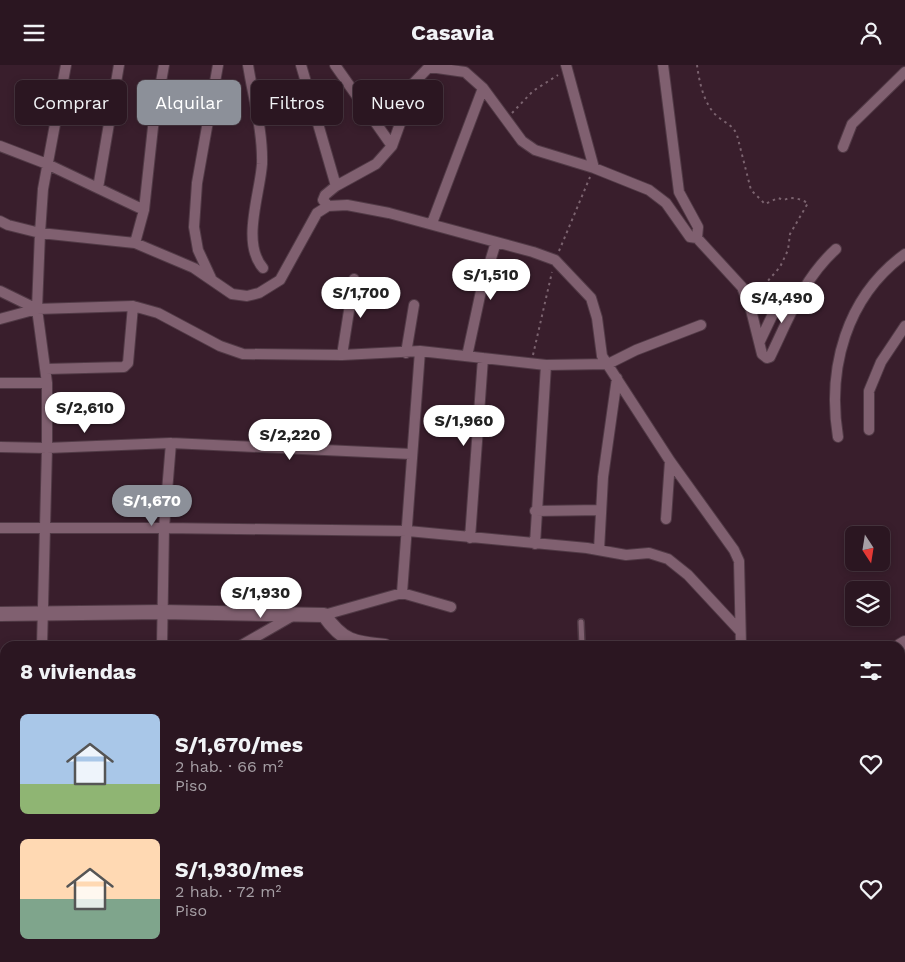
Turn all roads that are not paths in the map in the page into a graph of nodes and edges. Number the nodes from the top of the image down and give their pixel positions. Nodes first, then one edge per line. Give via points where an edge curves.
1 (66, 65) edge
2 (119, 65) edge
3 (164, 65) edge
4 (218, 65) edge
5 (248, 65) edge
6 (301, 65) edge
7 (335, 65) edge
8 (663, 65) edge
9 (426, 67) edge
10 (566, 67) edge
11 (905, 72) edge
12 (483, 88) junction
13 (0, 146) edge
14 (392, 146) junction
15 (843, 147) dead end
16 (47, 164) junction
17 (594, 168) junction
18 (336, 186) junction
19 (98, 188) junction
20 (328, 206) junction
21 (144, 210) junction
22 (0, 221) edge
23 (432, 223) junction
24 (40, 233) junction
25 (697, 238) junction
26 (496, 242) junction
27 (135, 243) junction
28 (836, 249) dead end
29 (905, 254) edge
30 (263, 268) dead end
31 (211, 278) junction
32 (354, 279) dead end
33 (0, 291) edge
34 (781, 297) dead end
35 (414, 305) dead end
36 (134, 306) junction
37 (37, 309) junction
38 (0, 319) edge
39 (701, 325) dead end
40 (905, 325) edge
41 (760, 341) junction
42 (420, 351) junction
43 (406, 353) junction
44 (342, 355) junction
45 (467, 356) junction
46 (483, 358) junction
47 (608, 364) junction
48 (546, 365) junction
49 (46, 369) junction
50 (617, 378) junction
51 (0, 383) edge
52 (47, 383) junction
53 (869, 430) dead end
54 (838, 437) dead end
55 (171, 443) junction
56 (0, 447) edge
57 (48, 448) junction
58 (411, 453) junction
59 (670, 461) junction
60 (601, 510) junction
61 (535, 511) junction
62 (666, 519) dead end
63 (46, 528) junction
64 (164, 528) junction
65 (0, 529) edge
66 (408, 531) junction
67 (470, 538) junction
68 (534, 544) junction
69 (599, 550) junction
70 (402, 593) junction
71 (451, 607) dead end
72 (162, 612) junction
73 (42, 613) junction
74 (0, 614) edge
75 (295, 615) junction
76 (324, 615) junction
77 (580, 622) dead end
78 (740, 631) junction
79 (42, 641) edge
80 (162, 641) edge
81 (249, 641) edge
82 (349, 641) edge
83 (582, 641) edge
84 (741, 641) edge

1 - 16 street
2 - 19 street
3 - 21 street
4 - 31 street via 197,183 194,227 198,250
5 - 30 street via 262,150 252,242 255,258
6 - 18 street
7 - 14 street
8 - 25 street via 679,192 698,227
9 - 12 street via 465,72
9 - 14 street via 408,89
10 - 17 street
11 - 15 street via 852,124
12 - 17 street via 522,141 534,150
12 - 23 street
13 - 16 street
14 - 18 street via 376,164
16 - 19 street
16 - 24 street
17 - 25 street via 648,190 666,203 690,237
18 - 20 street via 323,200
19 - 21 street
20 - 23 street via 346,205
20 - 31 street via 317,213 280,280 266,290 247,296 232,294
21 - 27 street
22 - 24 street
23 - 26 street
24 - 27 street
24 - 37 street
25 - 41 street via 742,287
26 - 45 street via 480,291
26 - 47 street via 555,260 572,276 591,298 602,356
27 - 31 street
28 - 41 street via 819,264 798,296 770,357 762,355
29 - 54 street via 888,266 868,289 850,327 834,381
32 - 44 street
33 - 37 street
34 - 41 street
35 - 43 street
36 - 37 street
36 - 44 street via 158,313 220,346 243,354
36 - 49 street via 128,363 124,367
37 - 38 street
37 - 49 street
39 - 47 street
40 - 53 street via 881,362 869,391
42 - 43 street
42 - 45 street
42 - 58 street
43 - 44 street
45 - 46 street
46 - 48 street
46 - 67 street
47 - 48 street
47 - 50 street
48 - 61 street
49 - 52 street
50 - 59 street
50 - 60 street
51 - 52 street
52 - 57 street
55 - 57 street
55 - 58 street
55 - 64 street
56 - 57 street
57 - 63 street
58 - 66 street
59 - 62 street
59 - 78 street via 739,561
60 - 61 street
60 - 69 street
61 - 68 street
63 - 64 street
63 - 65 street
63 - 73 street
64 - 66 street
64 - 72 street
66 - 67 street
66 - 70 street
67 - 68 street
68 - 69 street
69 - 78 street via 626,555 649,553 668,559 688,575
70 - 71 street
70 - 76 street
72 - 73 street
72 - 75 street
72 - 80 street
73 - 74 street
73 - 79 street
75 - 76 street
75 - 81 street
76 - 82 street
77 - 83 lane
78 - 84 street

